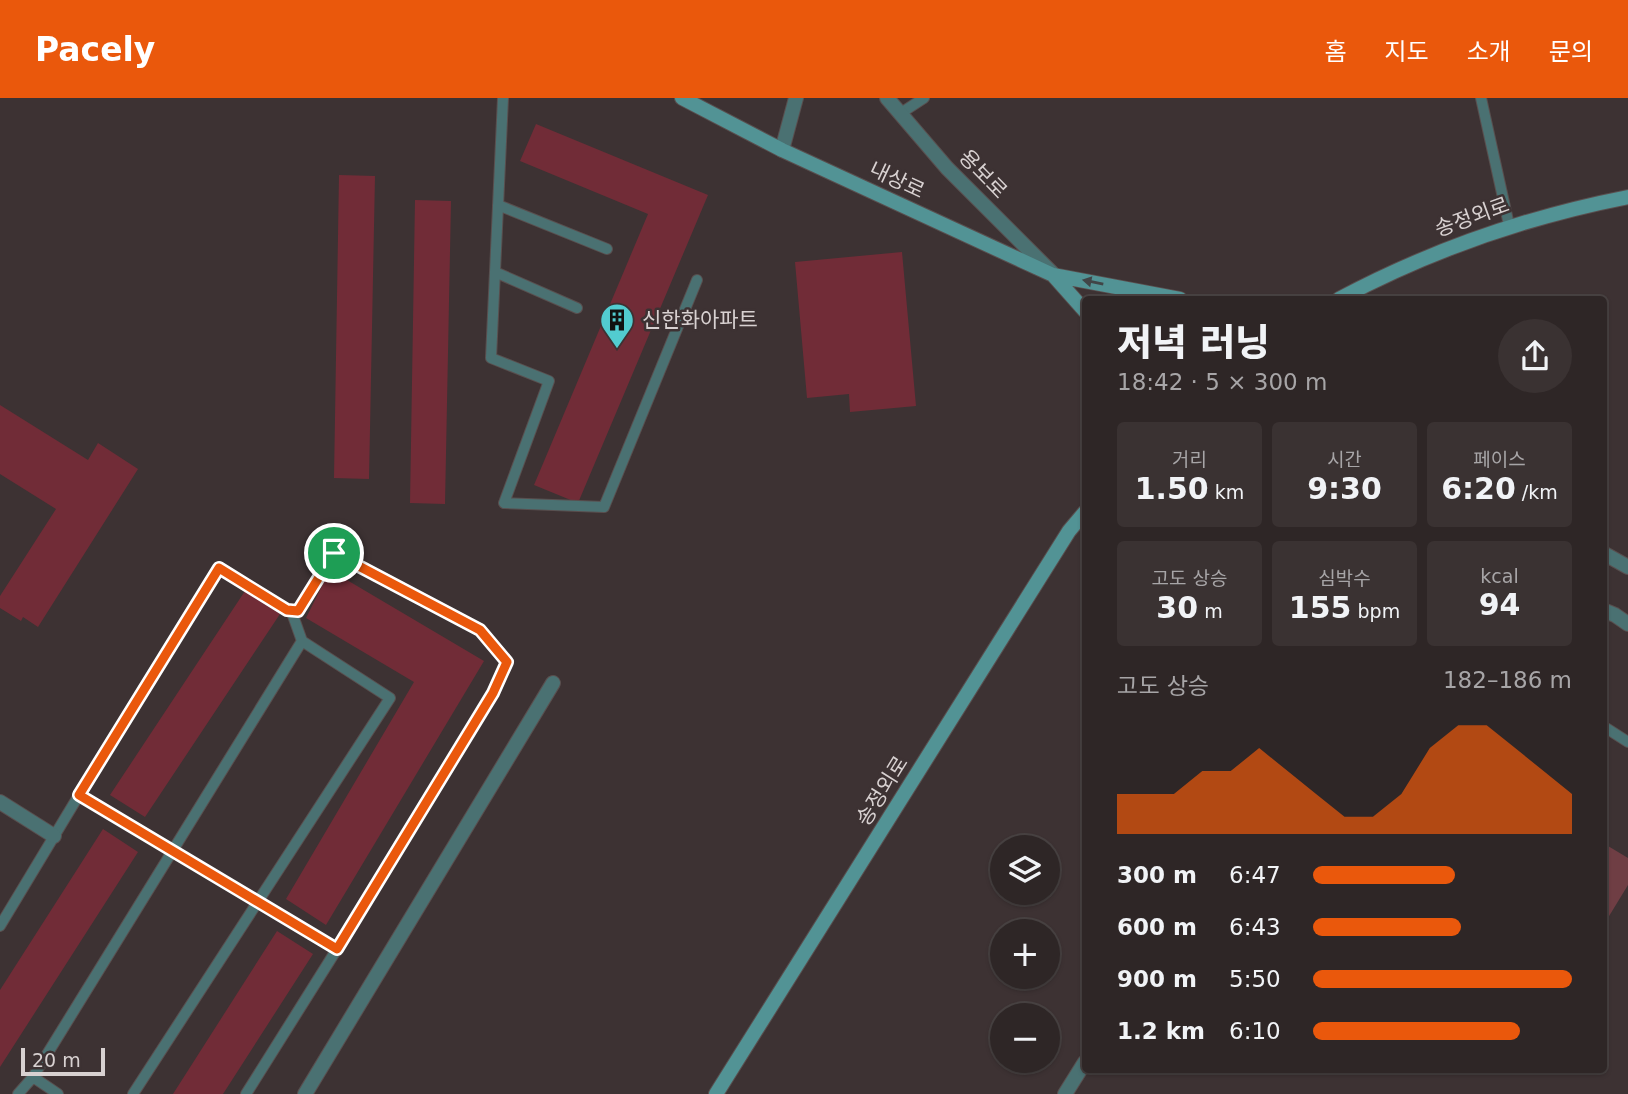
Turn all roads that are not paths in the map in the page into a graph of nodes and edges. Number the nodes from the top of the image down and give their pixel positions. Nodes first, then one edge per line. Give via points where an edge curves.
1 (503, 98) edge
2 (682, 98) edge
3 (796, 98) edge
4 (887, 98) edge
5 (924, 98) edge
6 (1481, 98) edge
7 (901, 113) junction
8 (782, 150) junction
9 (1628, 197) edge
10 (498, 205) junction
11 (1509, 225) junction
12 (607, 249) dead end
13 (495, 272) junction
14 (1053, 275) junction
15 (697, 280) dead end
16 (1164, 296) edge
17 (1345, 296) edge
18 (577, 308) dead end
19 (1082, 308) edge
20 (1082, 516) edge
21 (1607, 555) edge
22 (1628, 567) edge
23 (291, 610) junction
24 (1607, 612) edge
25 (1628, 624) edge
26 (302, 641) junction
27 (553, 683) dead end
28 (1607, 729) edge
29 (1628, 742) edge
30 (79, 795) junction
31 (0, 803) edge
32 (54, 836) junction
33 (172, 852) junction
34 (257, 901) junction
35 (0, 926) edge
36 (337, 949) junction
37 (1082, 1067) edge
38 (33, 1077) junction
39 (18, 1094) edge
40 (58, 1094) edge
41 (133, 1094) edge
42 (246, 1094) edge
43 (305, 1094) edge
44 (716, 1094) edge
45 (1065, 1094) edge

1 - 10 lane
2 - 8 street, 내상로
3 - 8 street
4 - 7 street, 용보로
5 - 7 lane
6 - 11 lane
7 - 14 street, 용보로 via 947,168
8 - 14 street, 내상로
9 - 11 street, 송정외로
10 - 12 lane
10 - 13 lane
11 - 17 street, 송정외로 via 1430,255
13 - 15 lane via 491,358 549,382 504,503 604,507
13 - 18 lane
16 -> 14 street
14 - 19 street, 내상로
20 - 44 street, 송정외로
21 - 22 street
23 - 26 lane
23 - 30 lane via 219,568
23 - 36 lane via 298,611 334,553 480,630 507,662 493,693
24 - 25 street
26 - 33 lane
26 - 34 lane via 390,698
27 - 43 street
28 - 29 lane
30 - 32 lane
30 - 33 lane
31 - 32 street
32 - 35 lane
33 - 34 lane
33 - 38 lane
34 - 36 lane
34 - 41 lane
36 - 42 lane
37 - 45 street
38 - 39 lane
38 - 40 lane

